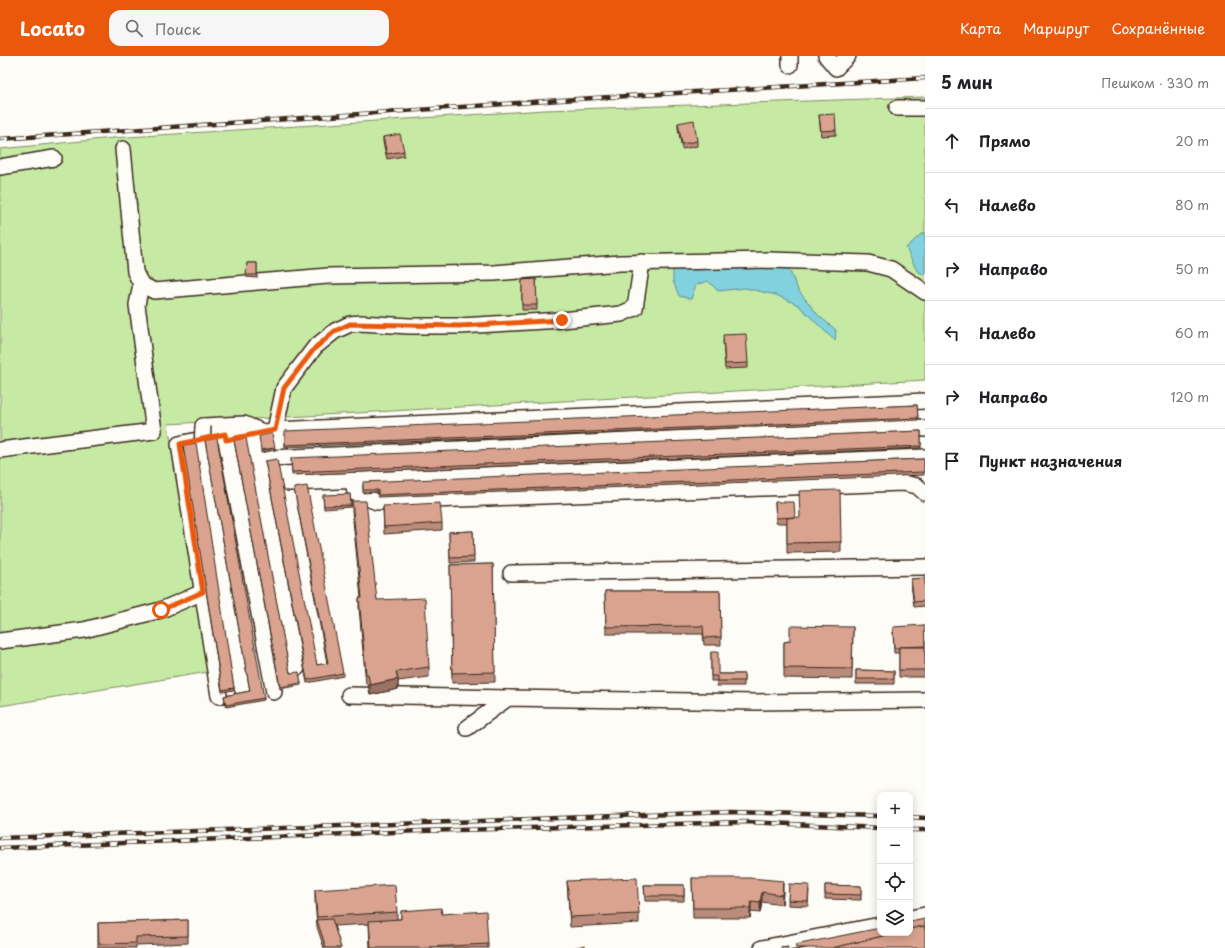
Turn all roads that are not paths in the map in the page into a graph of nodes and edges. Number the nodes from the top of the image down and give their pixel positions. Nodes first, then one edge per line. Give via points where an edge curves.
1 (826, 56) edge
2 (848, 56) edge
3 (897, 108) dead end
4 (925, 108) edge
5 (123, 149) dead end
6 (54, 158) dead end
7 (0, 167) edge
8 (642, 262) junction
9 (141, 284) junction
10 (925, 292) edge
11 (925, 401) edge
12 (922, 428) edge
13 (264, 432) junction
14 (226, 440) junction
15 (0, 450) edge
16 (925, 457) edge
17 (264, 459) junction
18 (353, 480) junction
19 (925, 493) edge
20 (925, 567) edge
21 (511, 573) dead end
22 (203, 592) junction
23 (0, 641) edge
24 (297, 668) dead end
25 (242, 688) dead end
26 (274, 692) dead end
27 (349, 695) dead end
28 (219, 696) dead end
29 (508, 698) junction
30 (925, 700) edge
31 (467, 728) dead end
32 (925, 915) edge
33 (913, 917) edge
34 (877, 926) edge
35 (791, 946) edge
36 (762, 948) edge

1 - 2 lane via 836,68
3 - 4 lane
5 - 9 lane via 135,272
6 - 7 lane
8 - 9 lane via 494,273 328,276 154,291
8 - 10 lane via 769,260 868,263 891,269
8 - 13 lane via 635,308 621,314 460,326 350,324 335,331 315,348 284,388
9 - 15 lane via 137,305 154,431
11 - 13 lane
12 - 17 lane, bridge
13 - 14 lane
13 - 17 lane
13 - 18 lane via 289,483
13 - 25 lane, bridge via 244,424 203,426 202,448
14 - 22 lane via 225,434 180,444
14 - 26 lane
16 - 18 lane
17 - 24 lane
18 - 19 lane via 355,493 377,502 903,483 917,486
20 - 21 lane
22 - 23 lane via 161,610 84,630
22 - 28 lane
27 - 29 lane
29 - 30 lane via 756,702
29 - 31 lane
32 - 33 lane
34 - 35 lane
35 - 36 lane

